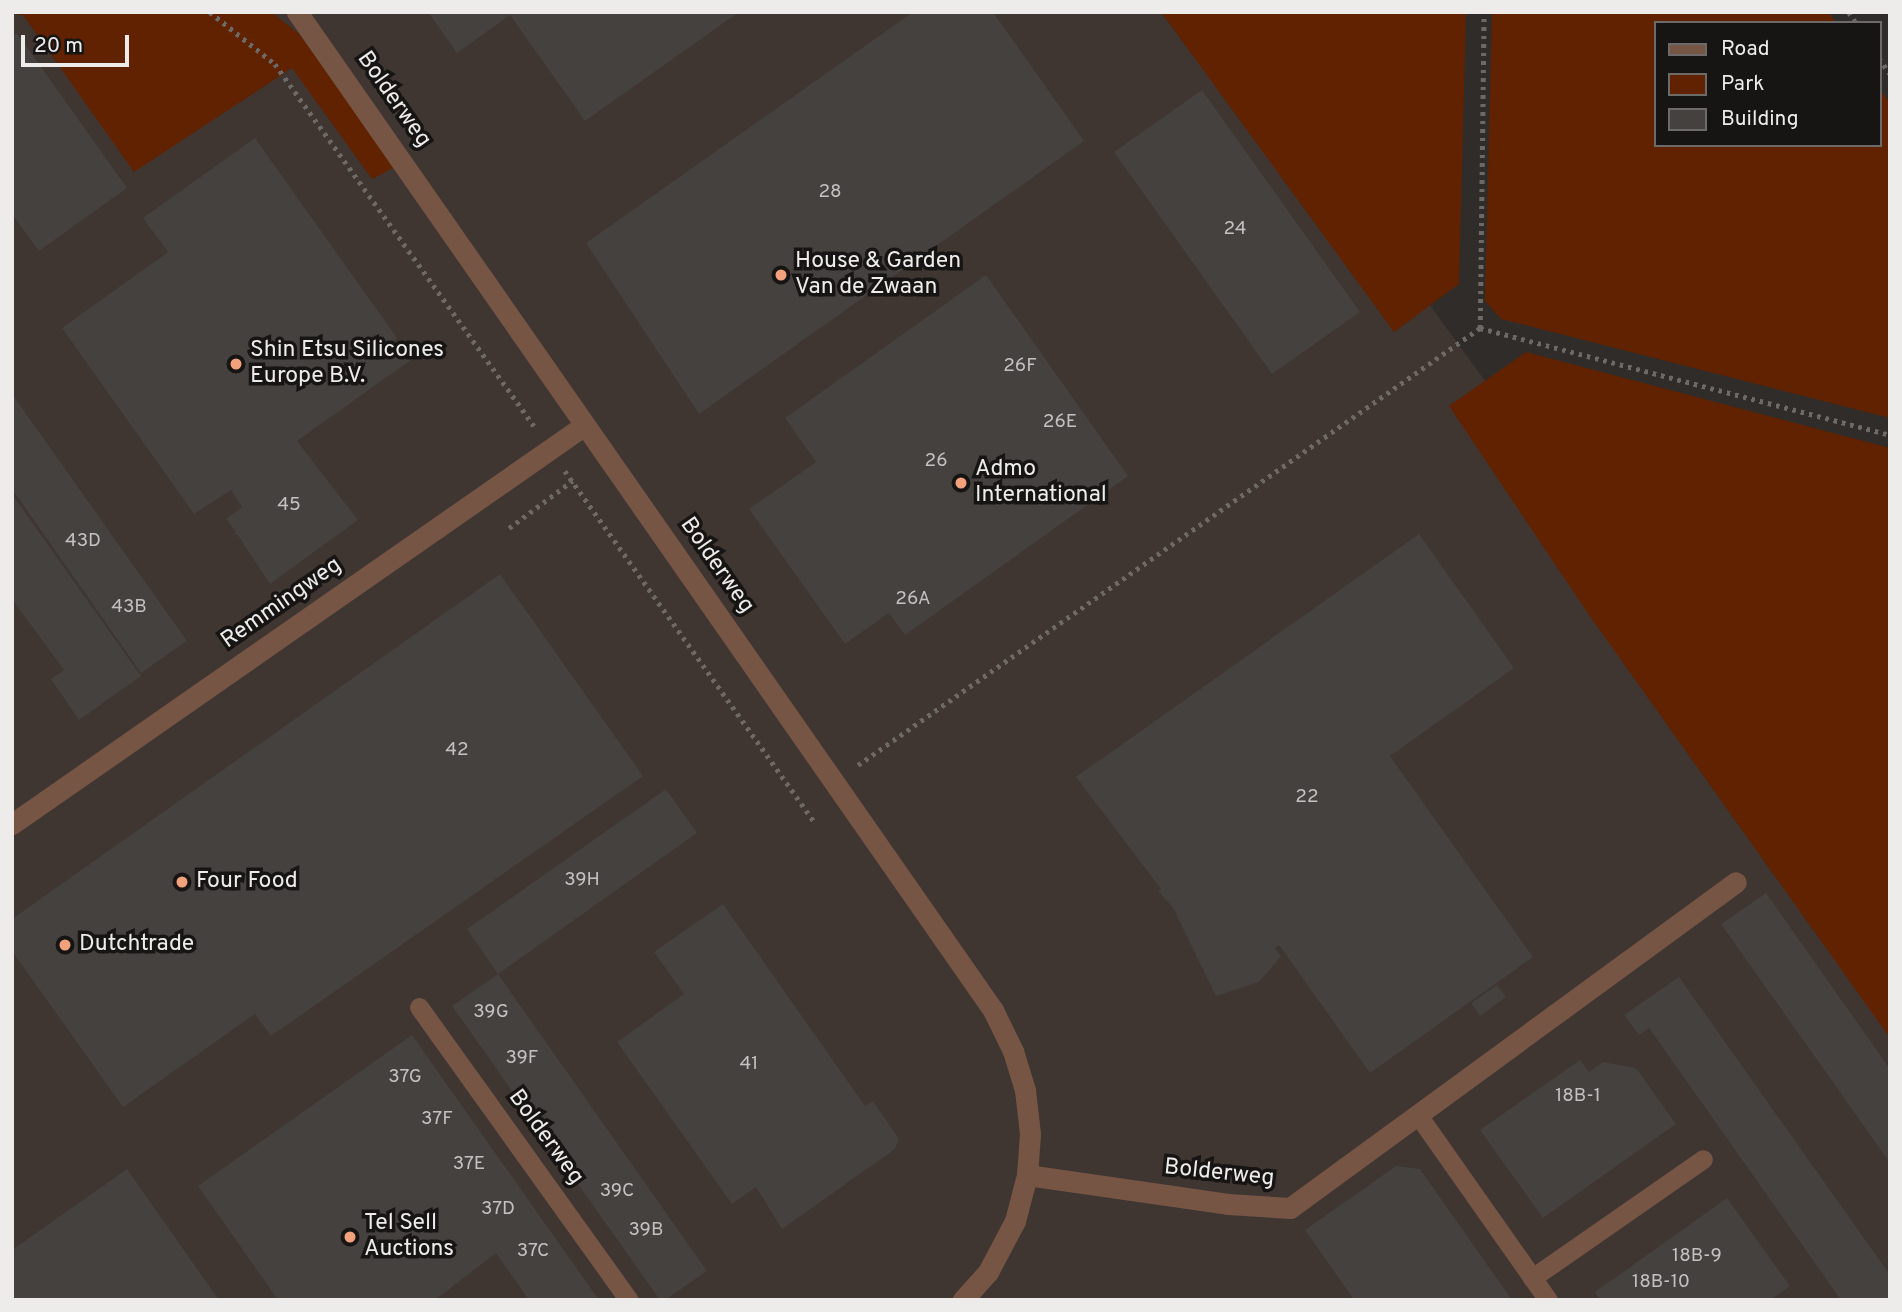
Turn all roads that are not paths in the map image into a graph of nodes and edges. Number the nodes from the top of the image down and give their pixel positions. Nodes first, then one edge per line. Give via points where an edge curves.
1 (297, 12) edge
2 (582, 427) junction
3 (12, 824) edge
4 (1736, 882) dead end
5 (419, 1007) dead end
6 (1418, 1115) junction
7 (1703, 1158) dead end
8 (1027, 1175) junction
9 (1532, 1278) junction
10 (629, 1300) edge
11 (963, 1300) edge
12 (1548, 1300) edge

1 - 2 street, Bolderweg via 401,157
2 - 3 street, Remmingweg
2 - 8 street, Bolderweg via 992,1010 1013,1051 1025,1090 1030,1134
4 - 6 street, Bolderweg
5 - 10 lane, Bolderweg
6 - 8 street, Bolderweg via 1290,1208 1228,1204
6 - 9 lane
7 - 9 lane
8 - 11 street, Bolderweg via 1015,1221 988,1272
9 - 12 lane

